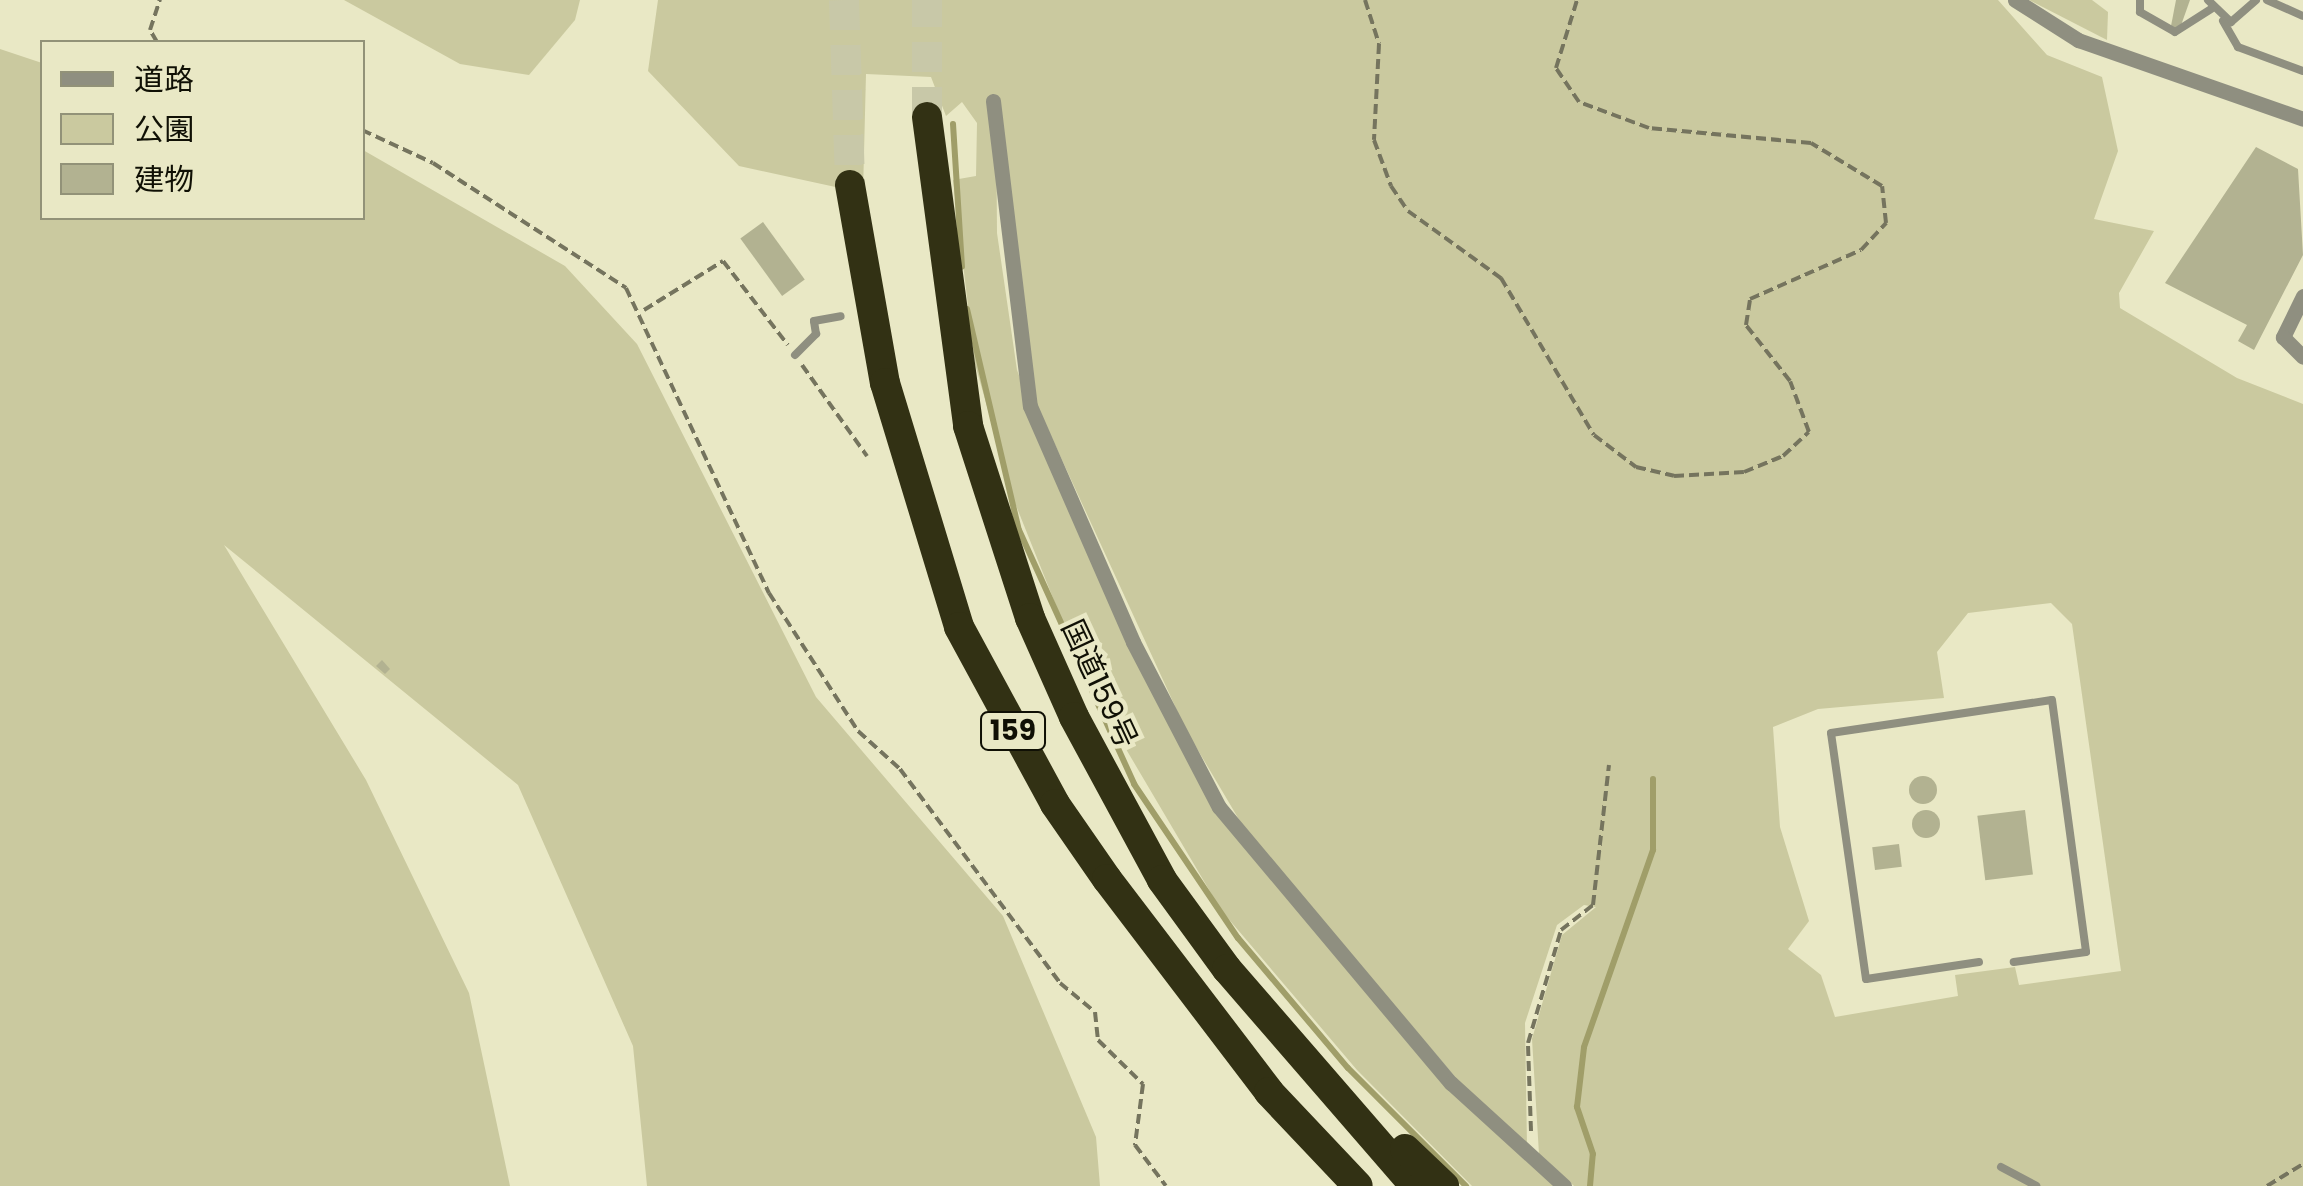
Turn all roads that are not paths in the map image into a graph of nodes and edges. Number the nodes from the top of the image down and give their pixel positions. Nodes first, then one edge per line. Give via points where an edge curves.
1 (2015, 0) edge
2 (2140, 0) edge
3 (2256, 0) edge
4 (2266, 0) edge
5 (2209, 5) edge
6 (2303, 16) edge
7 (2223, 21) junction
8 (2303, 71) edge
9 (994, 101) dead end
10 (927, 117) tunnel mouth
11 (2303, 119) edge
12 (850, 185) tunnel mouth
13 (2303, 296) edge
14 (842, 316) dead end
15 (796, 355) road end
16 (2303, 357) edge
17 (1980, 962) dead end
18 (2014, 962) dead end
19 (1227, 969) junction
20 (2001, 1167) dead end
21 (1356, 1186) edge
22 (1415, 1186) edge
23 (1444, 1186) edge
24 (1564, 1186) edge
25 (2036, 1186) edge

1 - 11 street via 2078,40
2 - 5 lane via 2140,12 2174,32
3 - 7 lane via 2247,18
4 - 6 lane
5 - 7 lane
7 - 8 lane via 2238,46
9 - 24 street via 1027,395 1133,642 1219,807 1451,1083
10 - 19 highway, 国道159号 / 159 via 968,426 1030,618 1121,810
12 - 21 highway, 159 via 885,384 959,627 1055,804 1202,1009
13 - 16 street via 2284,337
14 - 15 lane via 814,321 816,334
17 - 18 lane via 1866,978 1831,733 2052,700 2086,952
19 - 22 highway, 国道159号 / 159
19 - 23 highway, 159
20 - 25 lane

